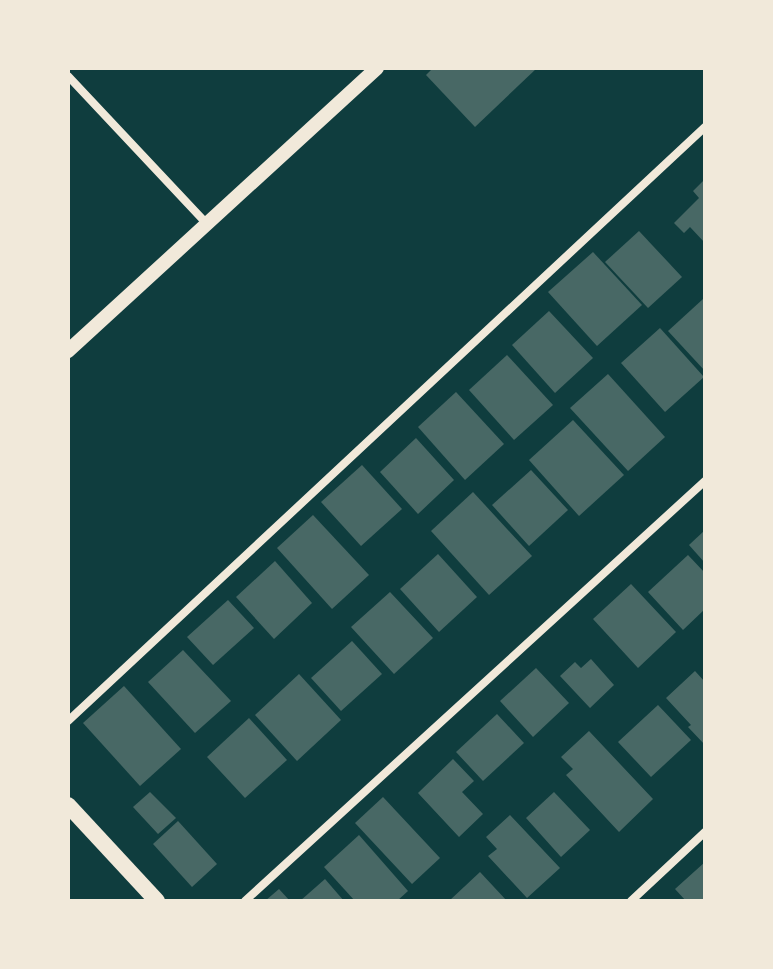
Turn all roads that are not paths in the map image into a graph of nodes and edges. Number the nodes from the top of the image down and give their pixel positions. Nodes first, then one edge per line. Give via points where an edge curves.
1 (377, 68) edge
2 (68, 76) edge
3 (705, 127) edge
4 (207, 224) junction
5 (68, 351) edge
6 (705, 481) edge
7 (68, 721) edge
8 (68, 805) edge
9 (705, 832) edge
10 (157, 901) edge
11 (245, 901) edge
12 (631, 901) edge

1 - 4 street
2 - 4 street
3 - 7 street
4 - 5 street
6 - 11 street
8 - 10 main road
9 - 12 street

